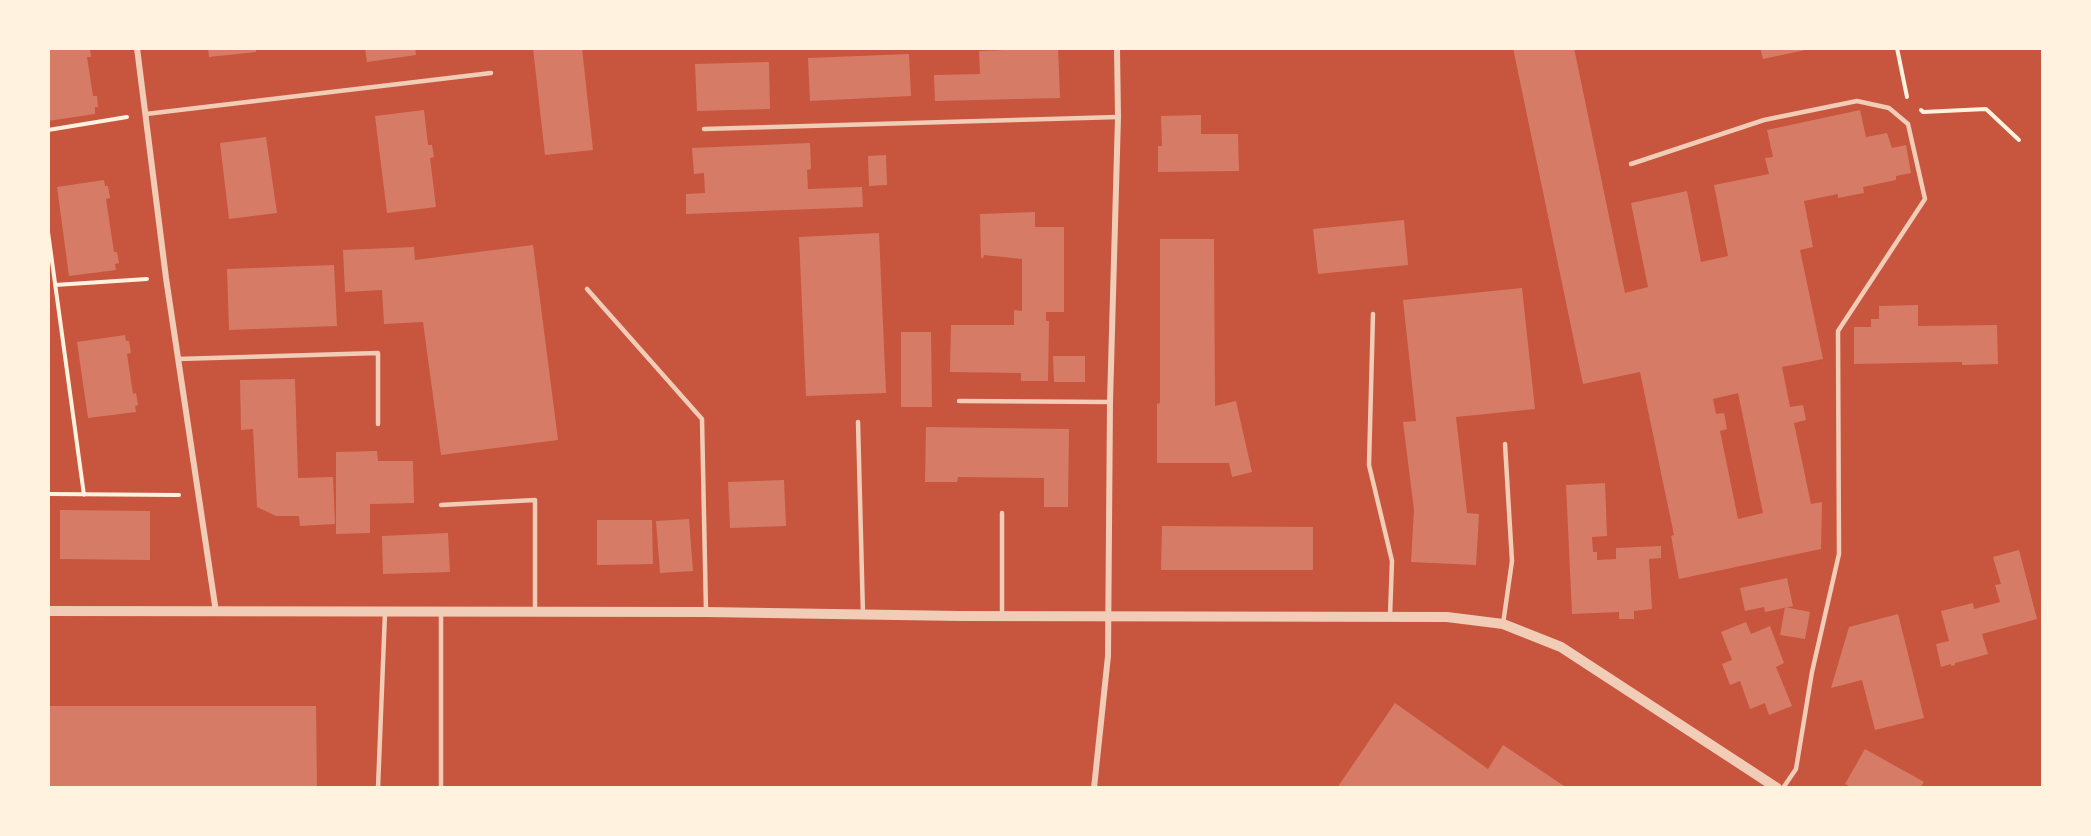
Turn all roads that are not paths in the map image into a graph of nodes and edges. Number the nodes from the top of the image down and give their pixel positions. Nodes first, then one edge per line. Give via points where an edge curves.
1 (137, 48) edge
2 (1118, 48) edge
3 (491, 73) dead end
4 (146, 114) junction
5 (1118, 117) junction
6 (704, 129) dead end
7 (1631, 164) dead end
8 (587, 289) dead end
9 (1373, 314) dead end
10 (178, 359) junction
11 (959, 401) dead end
12 (1110, 402) junction
13 (858, 422) dead end
14 (378, 423) dead end
15 (1505, 444) dead end
16 (441, 505) dead end
17 (1002, 513) dead end
18 (48, 611) edge
19 (216, 612) junction
20 (441, 612) junction
21 (706, 612) junction
22 (384, 613) junction
23 (535, 613) junction
24 (863, 615) junction
25 (1002, 616) junction
26 (1390, 616) junction
27 (1109, 617) junction
28 (1503, 624) junction
29 (378, 788) edge
30 (441, 788) edge
31 (1094, 788) edge
32 (1777, 788) edge
33 (1783, 788) edge

1 - 4 street
2 - 5 street
3 - 4 lane
4 - 10 street
5 - 6 lane
5 - 12 street
7 - 33 lane via 1764,120 1857,101 1889,108 1908,124 1925,199 1838,331 1839,554 1812,672 1796,770
8 - 21 lane via 702,419
9 - 26 lane via 1369,465 1392,561
10 - 14 lane via 378,353
10 - 19 street
11 - 12 lane
12 - 27 street
13 - 24 lane
15 - 28 lane via 1512,561
16 - 23 lane via 535,500
17 - 25 lane
18 - 19 street
19 - 22 street
20 - 22 street
20 - 23 street
20 - 30 lane
21 - 23 street
21 - 24 street
22 - 29 lane
24 - 25 street
25 - 27 street
26 - 27 street
26 - 28 street via 1447,617
27 - 31 street via 1107,682
28 - 32 street via 1561,647

